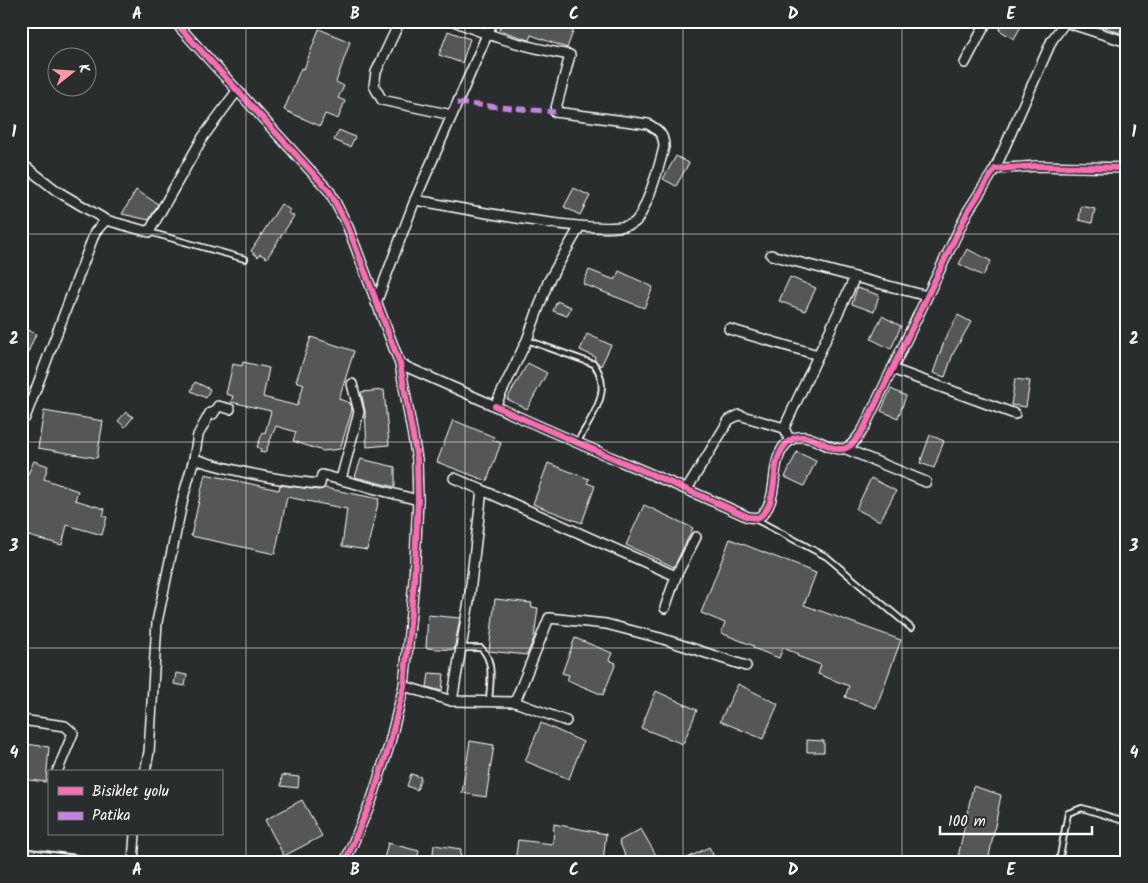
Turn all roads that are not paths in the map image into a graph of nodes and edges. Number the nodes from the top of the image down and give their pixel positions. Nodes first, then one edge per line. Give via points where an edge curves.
1 (174, 21) edge
2 (400, 21) edge
3 (454, 21) edge
4 (493, 21) edge
5 (986, 21) edge
6 (1065, 22) edge
7 (487, 35) junction
8 (1127, 42) edge
9 (965, 63) dead end
10 (237, 91) junction
11 (452, 115) junction
12 (21, 163) edge
13 (1127, 168) edge
14 (995, 169) junction
15 (415, 200) junction
16 (106, 220) junction
17 (579, 228) junction
18 (149, 232) junction
19 (771, 255) dead end
20 (245, 258) dead end
21 (855, 277) junction
22 (927, 296) junction
23 (376, 302) junction
24 (729, 329) dead end
25 (527, 340) junction
26 (818, 355) junction
27 (400, 364) junction
28 (892, 369) junction
29 (352, 384) dead end
30 (495, 406) junction
31 (230, 409) dead end
32 (1015, 414) dead end
33 (21, 419) edge
34 (784, 428) junction
35 (790, 440) junction
36 (577, 444) junction
37 (846, 449) junction
38 (194, 458) junction
39 (454, 478) dead end
40 (341, 479) junction
41 (926, 482) dead end
42 (687, 489) junction
43 (482, 490) junction
44 (418, 500) junction
45 (754, 519) junction
46 (696, 537) dead end
47 (676, 576) junction
48 (665, 608) dead end
49 (911, 628) dead end
50 (461, 648) junction
51 (746, 666) dead end
52 (404, 686) junction
53 (452, 701) junction
54 (489, 702) junction
55 (515, 702) junction
56 (21, 720) edge
57 (566, 721) dead end
58 (58, 770) edge
59 (146, 770) edge
60 (1127, 822) edge
61 (135, 836) edge
62 (21, 855) edge
63 (75, 862) edge
64 (133, 862) edge
65 (345, 862) edge
66 (1059, 862) edge

1 - 10 street
2 - 11 street via 376,72 374,86 382,100
3 - 7 street
4 - 7 street
5 - 9 street
6 - 8 street
6 - 14 street via 1052,40
7 - 11 street
7 - 17 street via 570,55 555,112 648,124 664,139 656,173 635,222 628,226
10 - 18 street via 203,137
10 - 23 street via 330,192 348,227
11 - 15 street
12 - 16 street via 57,191
13 - 14 street via 1036,166
14 - 22 street via 968,211
15 - 17 street
15 - 23 street
16 - 18 street
16 - 33 street via 95,232 25,418
17 - 25 street via 548,282
18 - 20 lane
19 - 21 street
21 - 22 street
21 - 26 street
22 - 28 street
23 - 27 street
24 - 26 street
25 - 30 street
25 - 36 lane via 594,364 600,372 603,392
26 - 34 street
27 - 30 street
27 - 44 street via 417,458
28 - 32 street
28 - 37 street via 864,428
29 - 40 street via 359,412
30 - 36 street
31 - 38 street via 218,406 213,414 210,413 198,435
34 - 35 street
34 - 42 street via 739,415 729,420
35 - 37 street via 806,437
35 - 45 street via 777,456 769,506
36 - 42 street
37 - 41 street
38 - 40 street via 236,472 279,480 320,484 322,475
38 - 59 street via 157,622 150,752
39 - 43 street
40 - 44 street
42 - 45 street
43 - 47 street
43 - 50 street
44 - 52 street
45 - 49 lane via 826,557
46 - 47 street
47 - 48 street
50 - 53 street
50 - 54 lane via 481,648 486,653 490,662
51 - 55 street via 606,624 550,618
52 - 53 street
52 - 65 street via 372,799
53 - 54 street
54 - 55 street
55 - 57 street
56 - 58 street via 65,726 73,733
60 - 66 lane via 1082,808 1068,813
61 - 64 street
62 - 63 street

